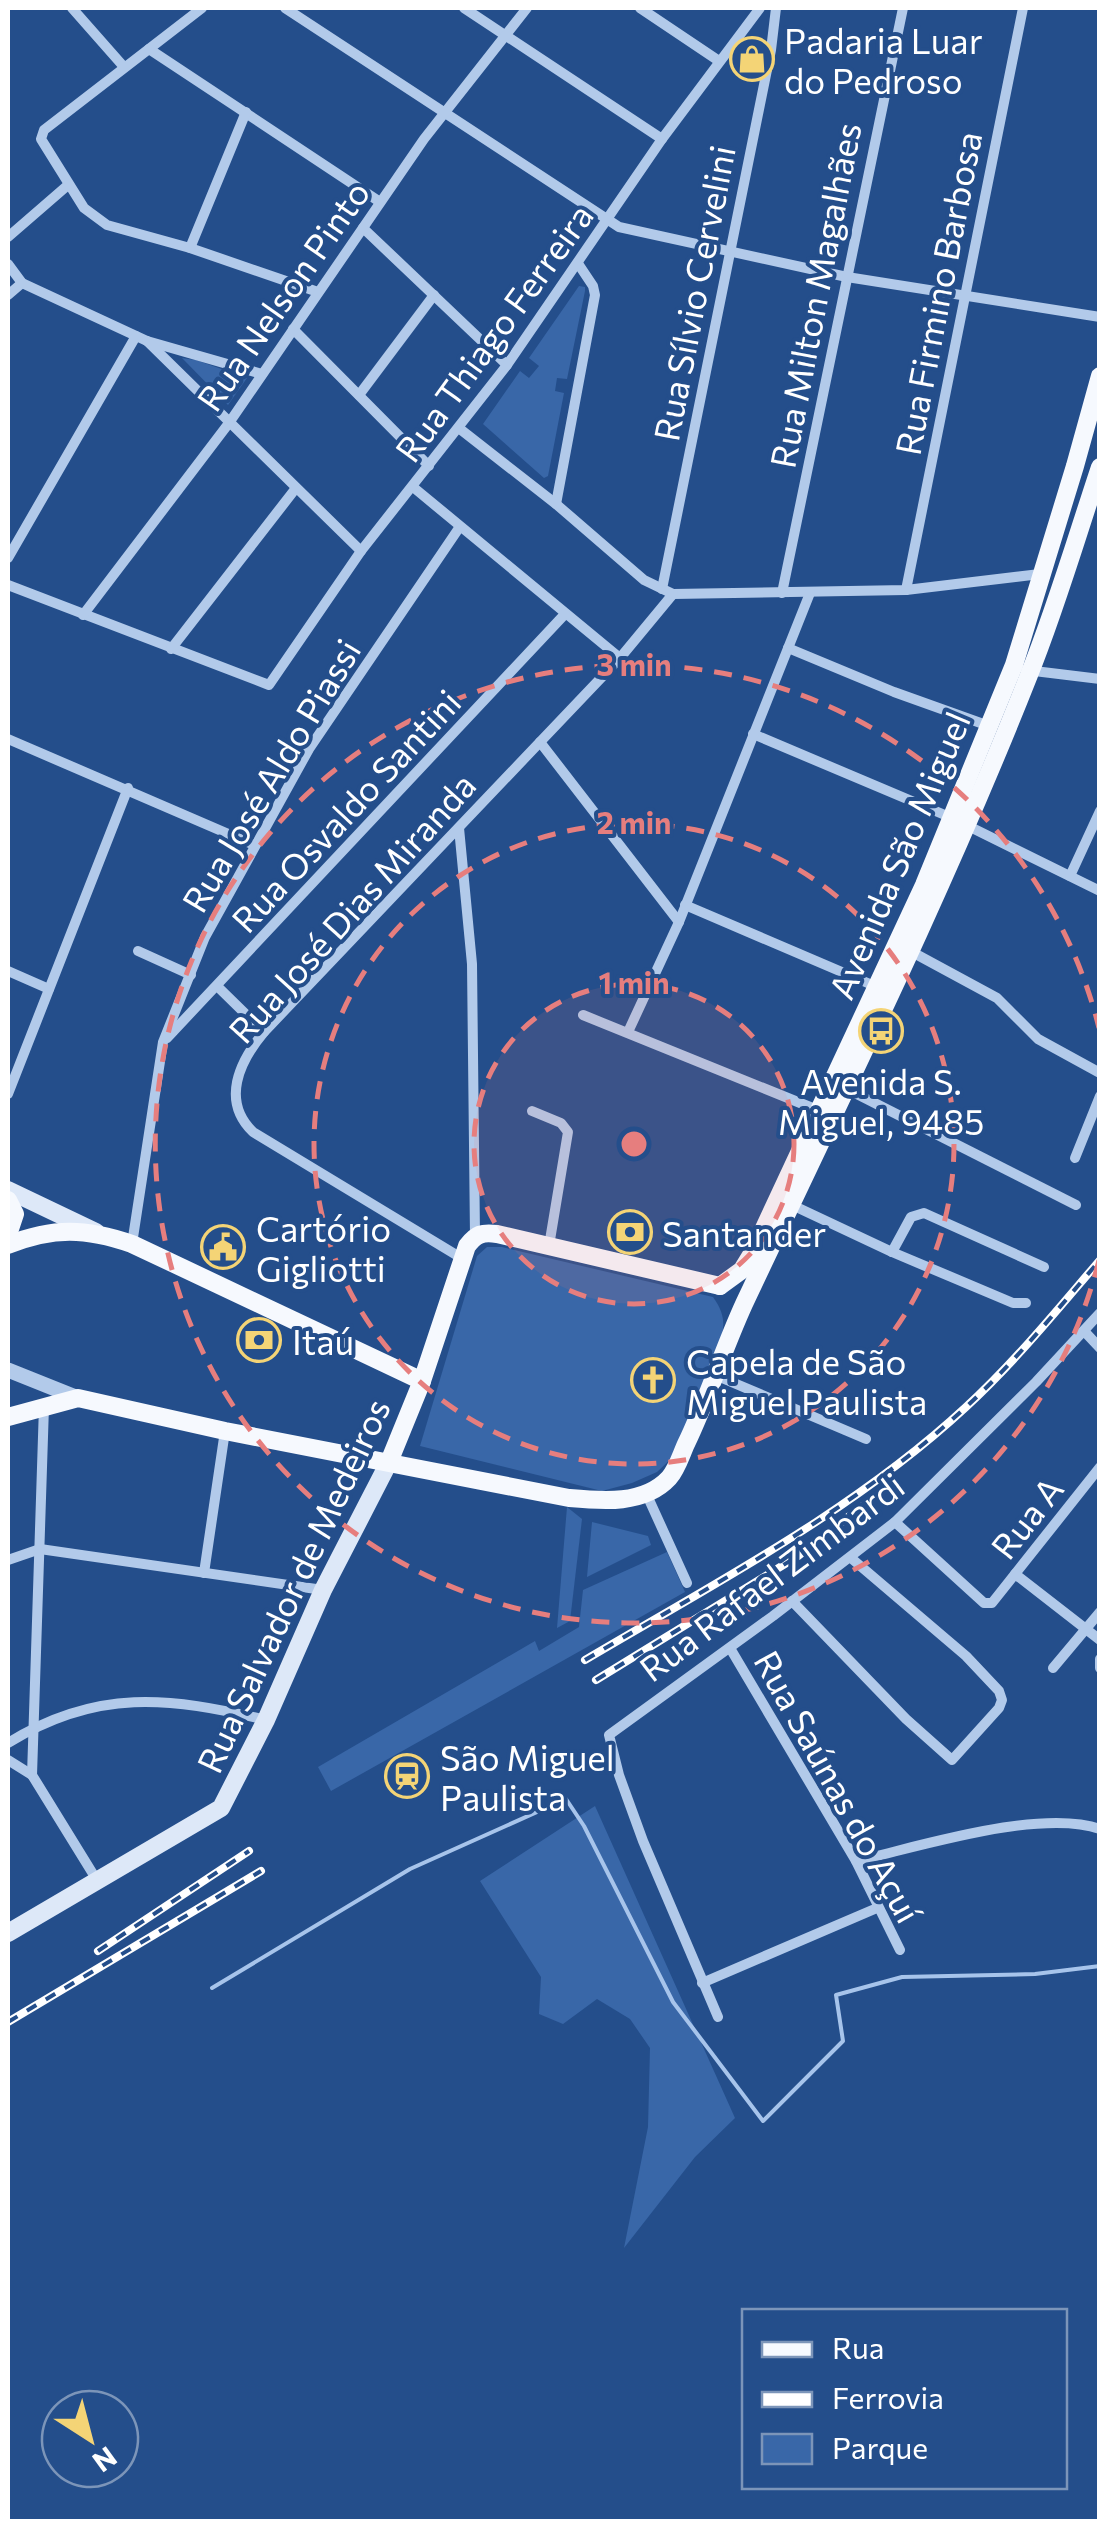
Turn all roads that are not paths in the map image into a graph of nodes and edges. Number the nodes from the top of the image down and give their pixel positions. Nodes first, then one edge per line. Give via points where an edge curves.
1 (72, 8) edge
2 (202, 8) edge
3 (285, 8) edge
4 (464, 8) edge
5 (527, 8) edge
6 (640, 8) edge
7 (760, 8) edge
8 (776, 8) edge
9 (903, 8) edge
10 (1023, 8) edge
11 (506, 35) junction
12 (149, 49) junction
13 (719, 61) junction
14 (124, 67) junction
15 (246, 112) junction
16 (446, 113) junction
17 (662, 139) junction
18 (68, 185) junction
19 (380, 202) junction
20 (608, 222) junction
21 (363, 228) junction
22 (8, 237) edge
23 (190, 248) junction
24 (729, 252) junction
25 (8, 264) edge
26 (579, 265) junction
27 (846, 277) junction
28 (22, 283) junction
29 (318, 292) junction
30 (8, 295) edge
31 (434, 295) junction
32 (963, 296) junction
33 (1100, 317) edge
34 (293, 329) junction
35 (142, 338) junction
36 (507, 365) junction
37 (262, 374) junction
38 (1100, 376) edge
39 (359, 394) junction
40 (229, 422) junction
41 (460, 429) junction
42 (1100, 458) edge
43 (429, 466) junction
44 (1076, 466) junction
45 (1100, 467) edge
46 (413, 487) junction
47 (296, 488) junction
48 (556, 504) junction
49 (458, 528) junction
50 (361, 551) junction
51 (8, 558) edge
52 (1040, 574) junction
53 (8, 585) edge
54 (906, 590) junction
55 (668, 592) junction
56 (782, 593) junction
57 (810, 593) junction
58 (565, 614) junction
59 (83, 615) junction
60 (788, 648) junction
61 (171, 649) junction
62 (620, 658) junction
63 (1022, 668) junction
64 (1100, 680) edge
65 (990, 726) junction
66 (753, 734) junction
67 (8, 739) edge
68 (540, 742) junction
69 (128, 788) junction
70 (1100, 812) edge
71 (960, 822) junction
72 (459, 828) junction
73 (254, 845) junction
74 (1070, 876) junction
75 (1100, 892) edge
76 (685, 906) junction
77 (678, 922) junction
78 (138, 950) dead end
79 (912, 952) junction
80 (8, 971) edge
81 (191, 975) junction
82 (218, 987) junction
83 (877, 987) junction
84 (49, 989) junction
85 (583, 1015) dead end
86 (264, 1032) junction
87 (628, 1032) junction
88 (163, 1042) junction
89 (1100, 1073) edge
90 (847, 1090) junction
91 (8, 1094) edge
92 (1100, 1096) edge
93 (532, 1111) dead end
94 (820, 1111) junction
95 (1076, 1158) dead end
96 (8, 1190) edge
97 (8, 1200) edge
98 (792, 1204) junction
99 (1076, 1205) dead end
100 (96, 1232) junction
101 (8, 1235) edge
102 (474, 1236) junction
103 (132, 1244) junction
104 (8, 1245) edge
105 (548, 1246) junction
106 (892, 1252) junction
107 (463, 1259) junction
108 (1044, 1267) dead end
109 (720, 1286) junction
110 (1026, 1303) dead end
111 (1100, 1313) edge
112 (1084, 1331) junction
113 (732, 1332) junction
114 (1100, 1348) edge
115 (8, 1370) edge
116 (715, 1376) junction
117 (422, 1381) junction
118 (78, 1398) junction
119 (44, 1404) junction
120 (8, 1417) edge
121 (225, 1430) junction
122 (866, 1439) dead end
123 (389, 1462) junction
124 (1100, 1467) edge
125 (1090, 1481) junction
126 (1100, 1490) edge
127 (646, 1493) junction
128 (895, 1522) junction
129 (40, 1548) junction
130 (851, 1558) junction
131 (8, 1560) edge
132 (204, 1573) junction
133 (1015, 1574) junction
134 (688, 1584) dead end
135 (323, 1590) junction
136 (792, 1602) junction
137 (1100, 1612) edge
138 (1086, 1628) junction
139 (1100, 1640) edge
140 (730, 1648) junction
141 (1100, 1659) edge
142 (1054, 1668) dead end
143 (1100, 1668) edge
144 (266, 1720) junction
145 (34, 1726) junction
146 (8, 1743) edge
147 (8, 1760) edge
148 (32, 1775) junction
149 (1100, 1829) edge
150 (856, 1861) junction
151 (98, 1882) junction
152 (877, 1908) junction
153 (8, 1932) edge
154 (900, 1950) dead end
155 (702, 1983) junction
156 (718, 2017) dead end

1 - 14 street
2 - 12 street
3 - 16 street
4 - 11 street
5 - 11 street, Rua Nelson Pinto
6 - 13 street
7 - 13 street, Rua Thiago Ferreira
8 - 24 street, Rua Sílvio Cervelini
9 - 27 street, Rua Milton Magalhães
10 - 32 street, Rua Firmino Barbosa
11 - 16 street, Rua Nelson Pinto
11 - 17 street
12 - 14 street
12 - 15 street
13 - 17 street, Rua Thiago Ferreira
14 - 18 street via 44,130 41,140
15 - 19 street
15 - 23 street
16 - 19 street, Rua Nelson Pinto
16 - 20 street
17 - 20 street, Rua Thiago Ferreira
18 - 22 street
18 - 23 street via 107,226
19 - 21 street, Rua Nelson Pinto
20 - 24 street
20 - 26 street, Rua Thiago Ferreira
21 - 29 street, Rua Nelson Pinto
21 - 31 street
23 - 29 street
24 - 27 street
24 - 55 street, Rua Sílvio Cervelini
25 - 28 street
26 - 36 street, Rua Thiago Ferreira
26 - 48 street via 596,295
27 - 32 street
27 - 56 street, Rua Milton Magalhães
28 - 30 street
28 - 35 street
29 - 34 street, Rua Nelson Pinto
31 - 36 street
31 - 39 street
32 - 33 street
32 - 54 street, Rua Firmino Barbosa
34 - 37 street, Rua Nelson Pinto
34 - 39 street
35 - 37 street
35 - 40 street
35 - 51 street
36 - 41 street, Rua Thiago Ferreira
37 - 40 street, Rua Nelson Pinto
38 - 44 main road, Avenida São Miguel
39 - 43 street
40 - 47 street
40 - 59 street, Rua Nelson Pinto
41 - 43 street, Rua Thiago Ferreira
41 - 48 street
42 - 44 main road
43 - 46 street, Rua Thiago Ferreira
44 - 52 main road, Avenida São Miguel
45 - 63 main road, Avenida São Miguel
46 - 49 street
46 - 50 street, Rua Thiago Ferreira
47 - 50 street
47 - 61 street
48 - 55 street via 644,580
49 - 58 street
49 - 73 street, Rua José Aldo Piassi via 309,749
50 - 61 street, Rua Thiago Ferreira via 267,686
52 - 54 street
52 - 63 main road, Avenida São Miguel
53 - 59 street
54 - 57 street
55 - 56 street
55 - 62 street, Rua José Dias Miranda
56 - 57 street
57 - 60 street
58 - 62 street
58 - 82 street, Rua Osvaldo Santini
59 - 61 street
60 - 65 street
60 - 66 street
62 - 68 street, Rua José Dias Miranda
63 - 64 street
63 - 65 main road, Avenida São Miguel
63 - 71 main road, Avenida São Miguel
65 - 71 main road, Avenida São Miguel
66 - 71 street
66 - 76 street
67 - 69 street
68 - 72 street, Rua José Dias Miranda
68 - 77 street
69 - 73 street
69 - 84 street
70 - 74 street
71 - 74 street
71 - 79 main road, Avenida São Miguel
71 - 83 main road, Avenida São Miguel
72 - 86 street, Rua José Dias Miranda
72 - 102 street via 472,964
73 - 81 street, Rua José Aldo Piassi
74 - 75 street
76 - 77 street
76 - 83 street
77 - 87 street
78 - 81 street
79 - 89 street via 996,998 1038,1039
79 - 90 main road, Avenida São Miguel
80 - 84 street
81 - 88 street, Rua José Aldo Piassi
82 - 86 street
82 - 88 street, Rua Osvaldo Santini
83 - 94 main road, Avenida São Miguel
84 - 91 street
85 - 87 street
86 - 107 street, Rua José Dias Miranda via 235,1084 243,1122
87 - 94 street
88 - 103 street, Rua José Aldo Piassi
90 - 98 main road, Avenida São Miguel
90 - 99 street
92 - 95 street
93 - 105 street via 568,1132
94 - 109 main road, Avenida São Miguel via 747,1263
96 - 100 main road
97 - 101 main road via 15,1214
98 - 106 street
98 - 113 main road, Avenida São Miguel
100 - 103 main road
100 - 104 main road via 42,1233
102 - 105 main road via 484,1232
102 - 107 main road, Rua Salvador de Medeiros
103 - 117 main road
105 - 109 main road
106 - 108 street via 911,1216 924,1214
106 - 110 street
107 - 117 main road, Rua Salvador de Medeiros
109 - 113 main road via 734,1306
111 - 112 street, Rua Rafael Zimbardi
112 - 114 street
112 - 128 street, Rua Rafael Zimbardi
113 - 116 main road, Avenida São Miguel
115 - 118 street
116 - 122 street
116 - 127 main road, Avenida São Miguel via 674,1472
117 - 123 main road, Rua Salvador de Medeiros
118 - 119 main road
118 - 121 main road
119 - 120 main road
119 - 129 street
121 - 123 main road
121 - 132 street
123 - 127 main road via 568,1498 606,1501
123 - 135 main road, Rua Salvador de Medeiros
124 - 125 street, Rua A
125 - 126 street
125 - 133 street, Rua A
127 - 134 street
128 - 130 street, Rua Rafael Zimbardi
128 - 133 street, Rua A via 984,1602 994,1602
129 - 131 street
129 - 132 street
129 - 145 street
130 - 136 street, Rua Rafael Zimbardi
130 - 136 street via 1000,1692 999,1708 952,1760
132 - 135 street
133 - 138 street
135 - 144 main road, Rua Salvador de Medeiros
136 - 140 street, Rua Rafael Zimbardi
137 - 138 street
138 - 139 street
138 - 142 street
140 - 150 street, Rua Saúnas do Açuí
140 - 155 street, Rua Rafael Zimbardi via 609,1735
141 - 143 street
144 - 145 street via 200,1705 125,1700
144 - 151 main road, Rua Salvador de Medeiros via 221,1808
145 - 146 street
145 - 148 street
147 - 148 street
148 - 151 street
149 - 150 street via 1022,1826
150 - 152 street, Rua Saúnas do Açuí
151 - 153 main road, Rua Salvador de Medeiros
152 - 154 street, Rua Saúnas do Açuí
152 - 155 street
155 - 156 street

